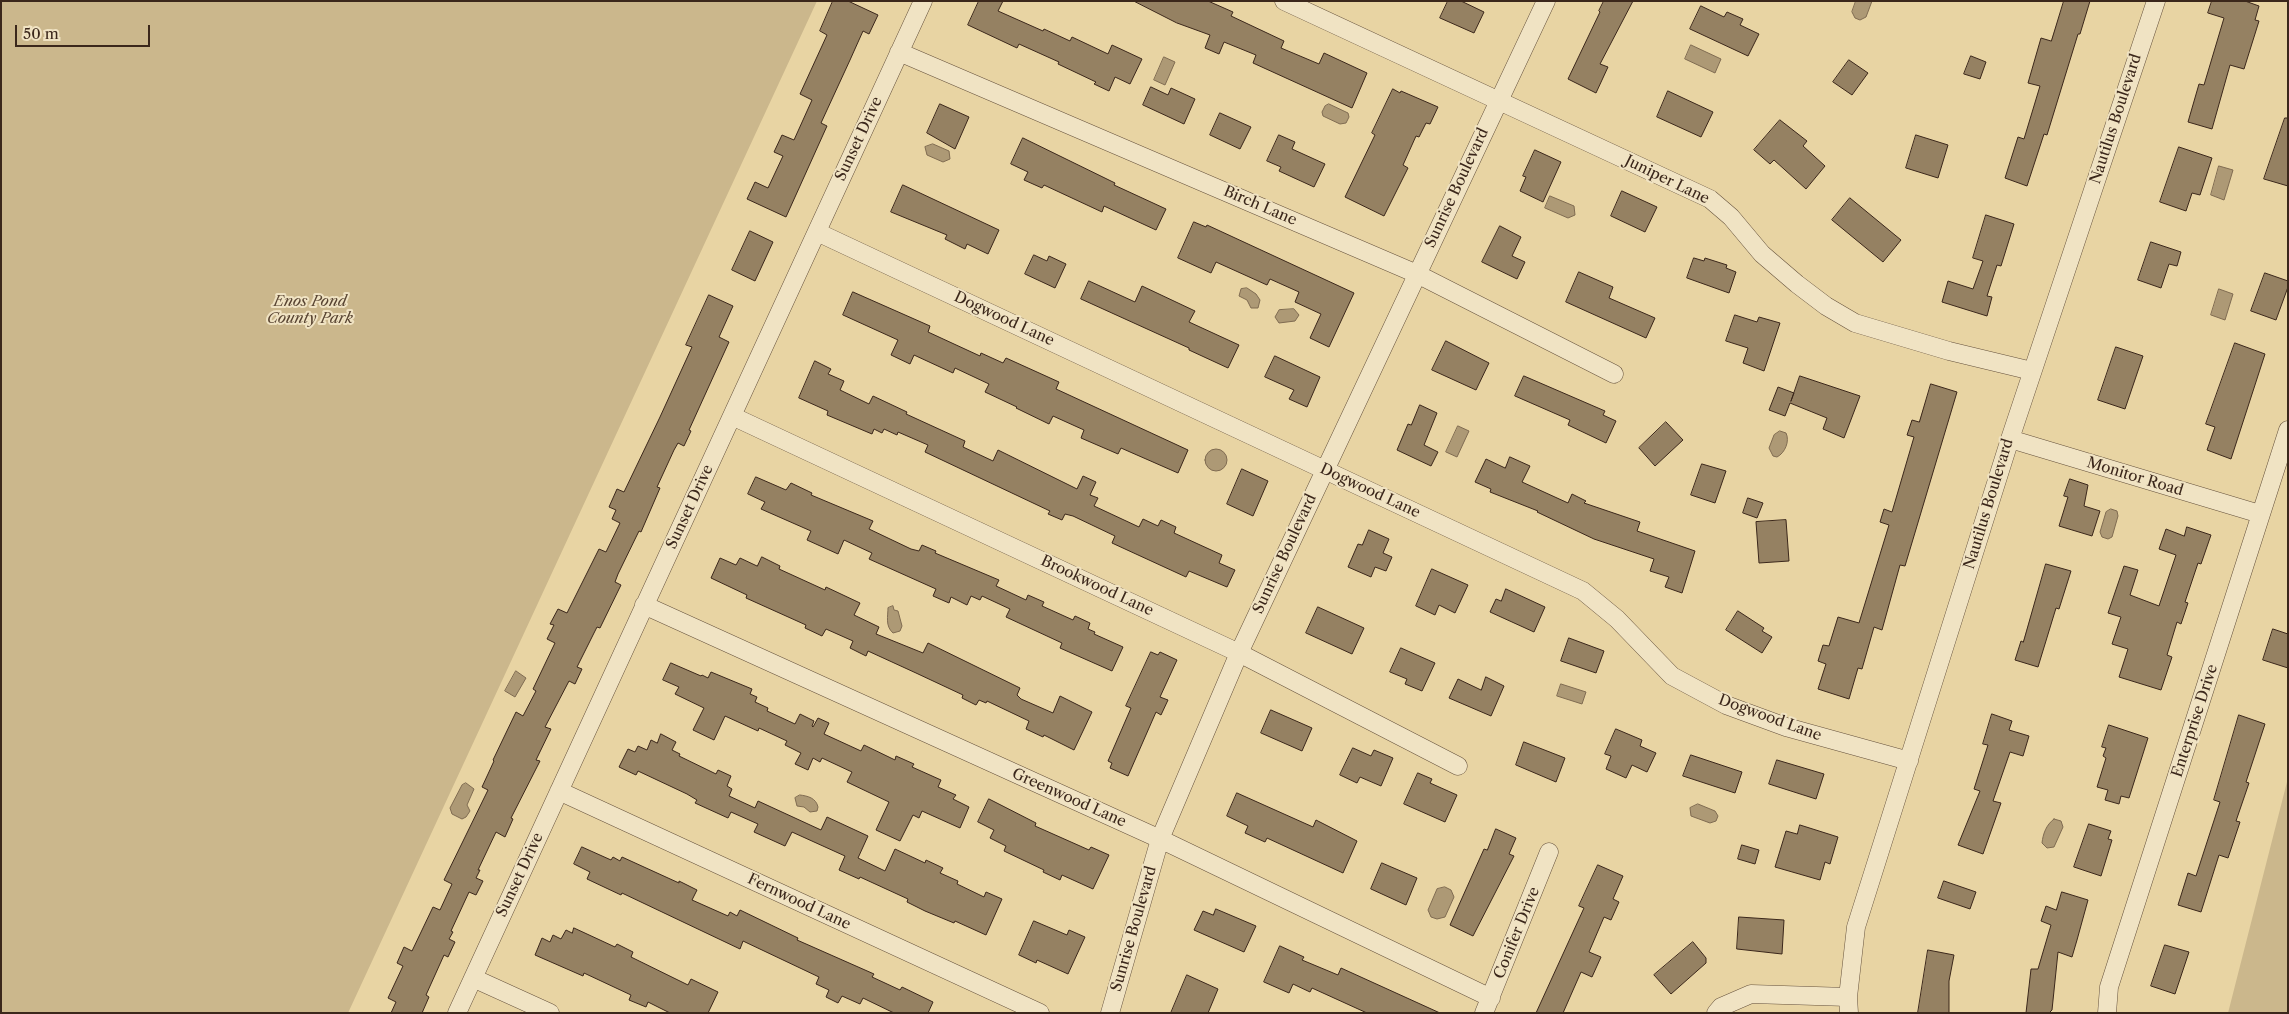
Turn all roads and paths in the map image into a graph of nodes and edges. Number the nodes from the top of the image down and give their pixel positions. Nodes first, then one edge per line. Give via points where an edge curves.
1 (923, 1) edge
2 (1284, 1) edge
3 (1546, 1) edge
4 (2156, 1) edge
5 (900, 52) junction
6 (1498, 101) junction
7 (817, 232) junction
8 (1417, 274) junction
9 (2032, 371) junction
10 (1614, 374) dead end
11 (732, 416) junction
12 (2288, 430) edge
13 (2010, 439) junction
14 (1325, 470) junction
15 (2260, 514) junction
16 (644, 605) junction
17 (1239, 652) junction
18 (1909, 761) junction
19 (1458, 766) dead end
20 (558, 791) junction
21 (1160, 839) junction
22 (1549, 852) dead end
23 (473, 978) junction
24 (1488, 1005) edge
25 (1848, 1005) edge
26 (457, 1013) edge
27 (550, 1013) edge
28 (1040, 1013) edge
29 (1110, 1013) edge
30 (1716, 1013) edge
31 (2107, 1013) edge

1 - 5 street, Sunset Drive
2 - 6 street, Juniper Lane
3 - 6 street, Sunrise Boulevard
4 - 9 street, Nautilus Boulevard
5 - 7 street, Sunset Drive
5 - 8 street, Birch Lane
6 - 8 street, Sunrise Boulevard
6 - 9 street, Juniper Lane via 1710,199 1731,217 1762,254 1797,284 1826,306 1855,322 1949,351
7 - 11 street, Sunset Drive
7 - 14 street, Dogwood Lane
8 - 10 street, Birch Lane
8 - 14 street, Sunrise Boulevard
9 - 13 street, Nautilus Boulevard
11 - 16 street, Sunset Drive
11 - 17 street, Brookwood Lane
12 - 15 street, Enterprise Drive
13 - 15 street, Monitor Road
13 - 18 street, Nautilus Boulevard
14 - 17 street, Sunrise Boulevard
14 - 18 street, Dogwood Lane via 1584,591 1672,676 1726,705 1786,727
15 - 31 street, Enterprise Drive via 2109,987
16 - 20 street, Sunset Drive
16 - 21 street, Greenwood Lane
17 - 19 street, Brookwood Lane
17 - 21 street, Sunrise Boulevard
18 - 25 street, Nautilus Boulevard via 1856,927
20 - 23 street, Sunset Drive
20 - 28 street, Fernwood Lane
21 - 24 street, Greenwood Lane
21 - 29 street, Sunrise Boulevard
22 - 24 street, Conifer Drive
23 - 26 street, Sunset Drive
23 - 27 street
25 - 30 street via 1751,994 1721,1007

